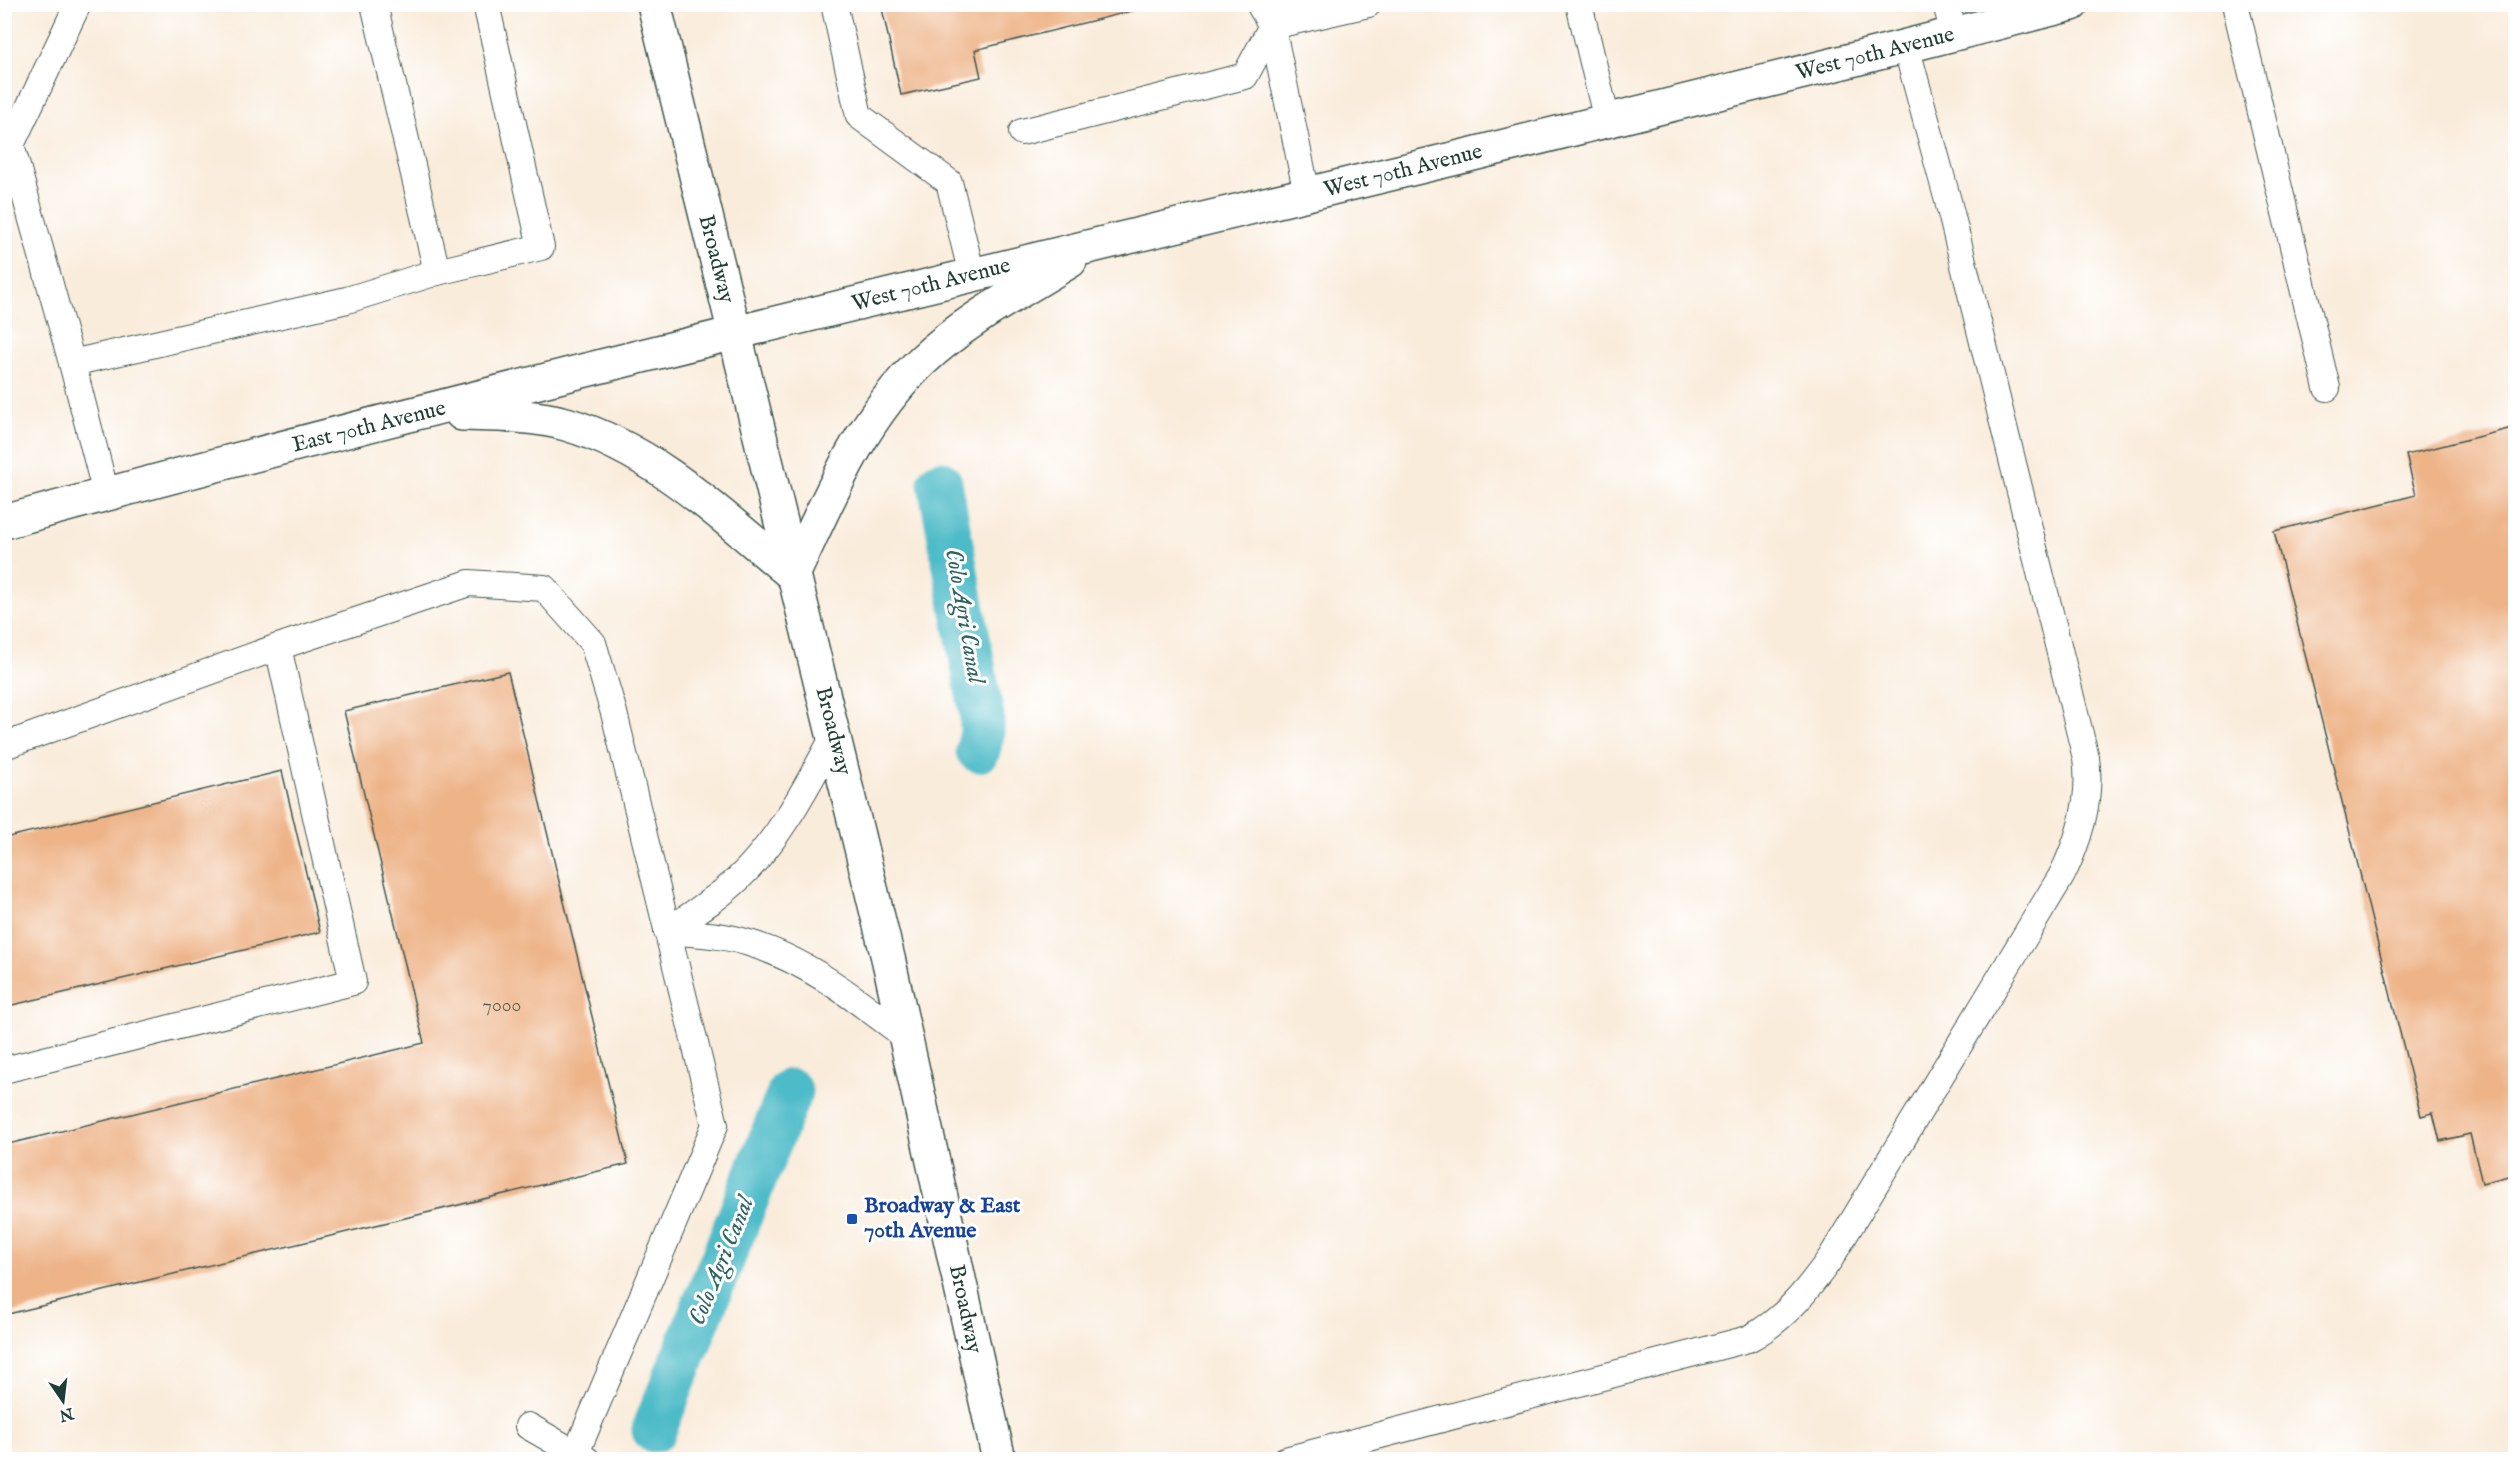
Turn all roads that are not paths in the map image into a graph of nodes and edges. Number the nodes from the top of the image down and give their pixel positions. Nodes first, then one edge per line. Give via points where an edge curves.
1 (78, 4) edge
2 (374, 4) edge
3 (486, 4) edge
4 (654, 4) edge
5 (834, 4) edge
6 (1368, 4) edge
7 (1579, 4) edge
8 (2072, 4) edge
9 (2235, 4) edge
10 (1265, 15) edge
11 (1950, 19) edge
12 (1906, 46) junction
13 (1607, 121) junction
14 (1022, 132) dead end
15 (8, 135) edge
16 (1307, 194) junction
17 (1097, 245) junction
18 (437, 272) junction
19 (972, 275) junction
20 (734, 334) junction
21 (72, 363) junction
22 (2327, 388) dead end
23 (391, 421) junction
24 (106, 494) junction
25 (4, 522) edge
26 (793, 575) junction
27 (278, 647) junction
28 (834, 736) junction
29 (4, 746) edge
30 (667, 931) junction
31 (906, 1037) junction
32 (4, 1070) edge
33 (528, 1426) dead end
34 (582, 1456) edge
35 (999, 1460) edge
36 (1285, 1460) edge

1 - 15 lane
2 - 18 lane
3 - 18 lane via 541,247
4 - 20 main road, Broadway
5 - 19 lane via 859,116 949,182
6 - 10 lane
7 - 13 lane
8 - 11 main road, West 70th Avenue
9 - 22 lane
10 - 14 lane via 1245,76
10 - 16 lane
11 - 12 main road, West 70th Avenue
12 - 13 main road, West 70th Avenue
12 - 36 lane via 2084,747 2088,791 2073,852 1830,1259 1796,1305 1767,1329 1748,1339
13 - 16 main road, West 70th Avenue
15 - 21 lane
16 - 17 main road, West 70th Avenue
17 - 19 main road, West 70th Avenue
17 - 26 main road via 978,317 923,359 883,404 844,465
18 - 21 lane via 347,300
19 - 20 main road, West 70th Avenue
20 - 23 main road, East 70th Avenue
20 - 26 main road, Broadway
21 - 24 lane
23 - 24 main road, East 70th Avenue
23 - 26 main road via 462,414 531,417 603,437 663,471
24 - 25 main road, East 70th Avenue
26 - 28 main road, Broadway
27 - 29 lane
27 - 30 lane via 469,584 544,588 593,643
27 - 32 lane via 353,982
28 - 30 lane via 800,797 754,862 715,898
28 - 31 main road, Broadway
30 - 31 lane via 721,936 784,956
30 - 34 lane via 715,1125
31 - 35 main road, Broadway
33 - 34 lane

